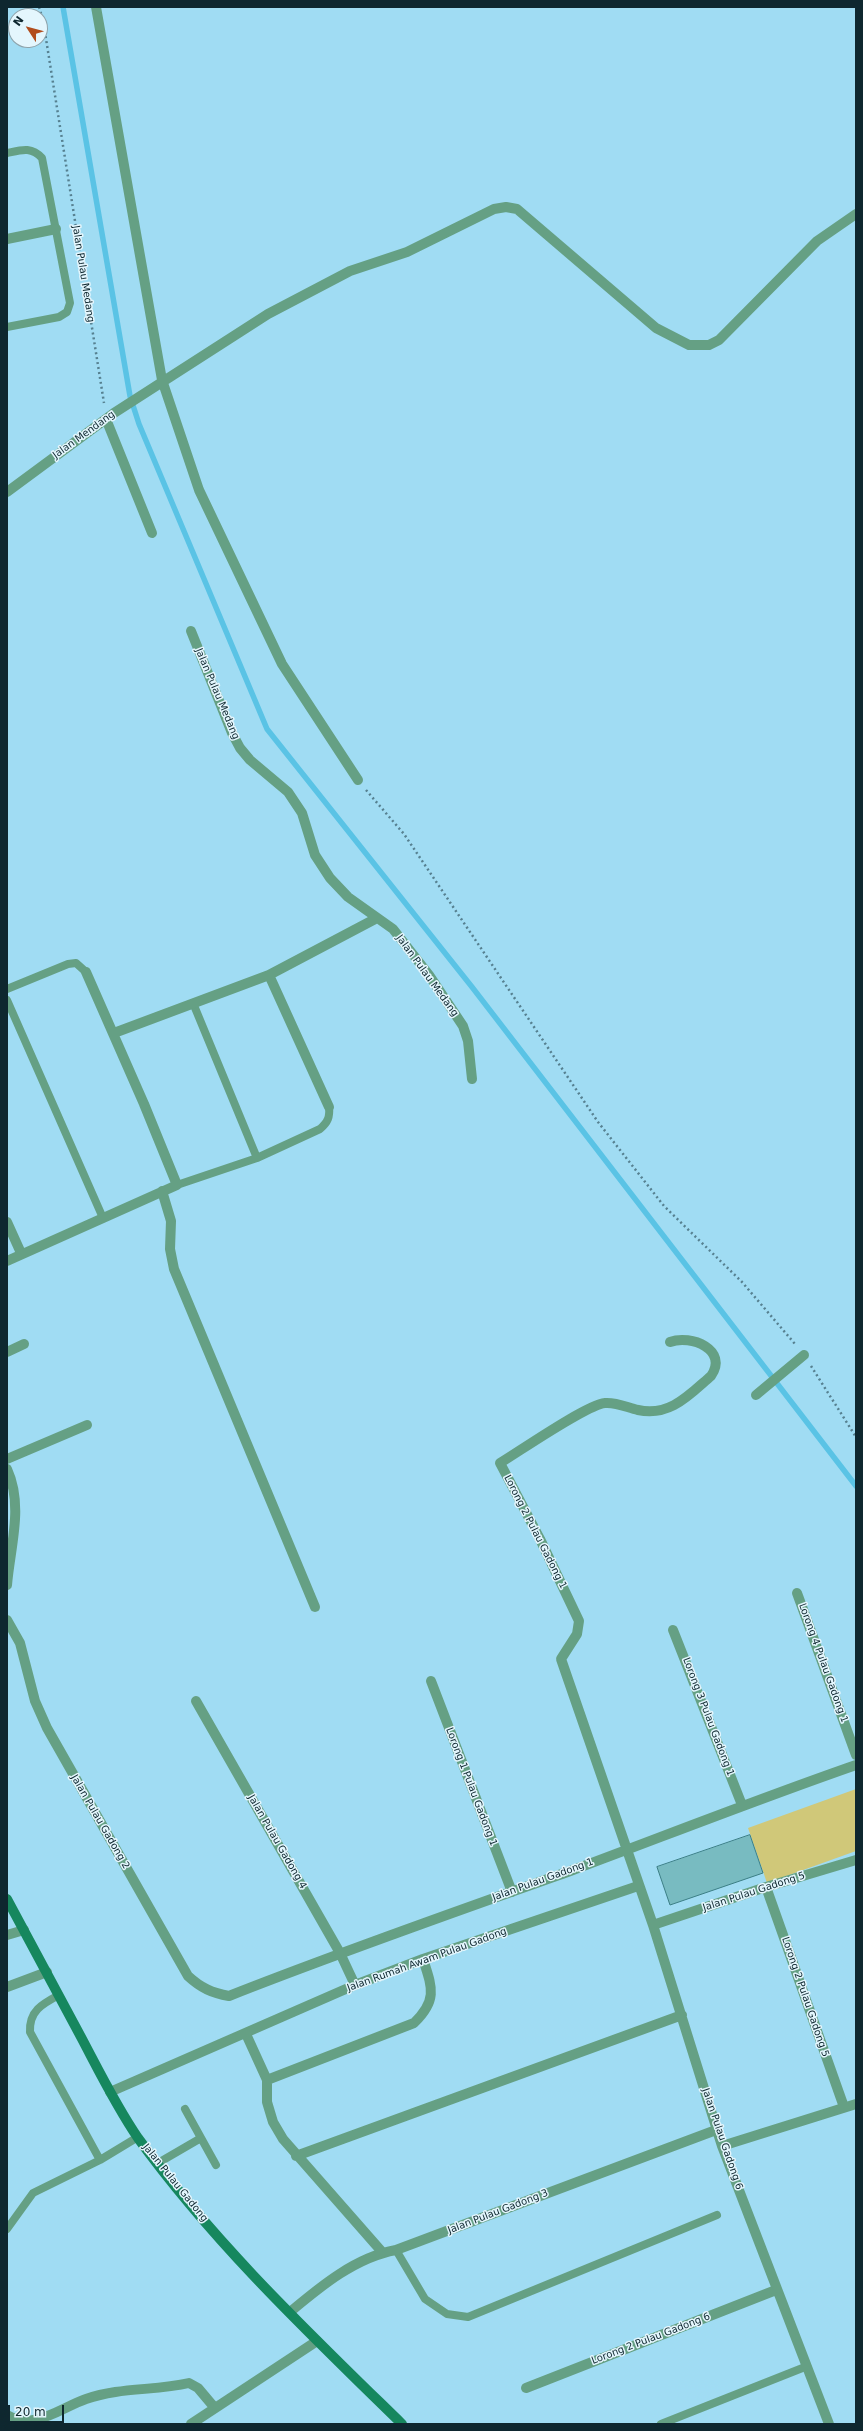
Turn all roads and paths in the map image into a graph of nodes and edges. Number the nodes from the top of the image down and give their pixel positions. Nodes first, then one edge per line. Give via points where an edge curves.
1 (39, 7) edge
2 (96, 7) edge
3 (7, 154) edge
4 (856, 214) edge
5 (56, 229) junction
6 (7, 239) edge
7 (7, 327) edge
8 (162, 380) junction
9 (110, 416) junction
10 (7, 492) edge
11 (152, 533) dead end
12 (191, 631) dead end
13 (358, 780) joint
14 (377, 918) junction
15 (86, 972) joint
16 (269, 974) junction
17 (7, 989) edge
18 (7, 1000) edge
19 (193, 1004) junction
20 (114, 1033) junction
21 (472, 1079) dead end
22 (328, 1107) joint
23 (257, 1158) junction
24 (177, 1185) junction
25 (162, 1191) junction
26 (103, 1218) junction
27 (7, 1222) edge
28 (21, 1253) junction
29 (7, 1261) edge
30 (670, 1342) dead end
31 (24, 1344) dead end
32 (7, 1352) edge
33 (801, 1358) junction
34 (756, 1395) dead end
35 (87, 1425) dead end
36 (856, 1437) edge
37 (7, 1459) edge
38 (7, 1469) edge
39 (7, 1585) edge
40 (797, 1593) dead end
41 (315, 1607) dead end
42 (7, 1620) edge
43 (673, 1630) dead end
44 (431, 1681) dead end
45 (196, 1700) dead end
46 (856, 1756) edge
47 (856, 1765) edge
48 (742, 1805) junction
49 (627, 1850) junction
50 (856, 1860) edge
51 (638, 1886) junction
52 (766, 1887) junction
53 (512, 1892) junction
54 (7, 1899) edge
55 (653, 1925) junction
56 (24, 1930) junction
57 (7, 1935) edge
58 (340, 1952) junction
59 (423, 1959) junction
60 (47, 1972) junction
61 (355, 1985) junction
62 (7, 1987) edge
63 (59, 1995) junction
64 (229, 1996) joint
65 (682, 2015) junction
66 (246, 2034) junction
67 (267, 2080) junction
68 (110, 2092) junction
69 (856, 2104) edge
70 (844, 2107) junction
71 (185, 2109) dead end
72 (716, 2130) junction
73 (138, 2137) junction
74 (201, 2138) junction
75 (722, 2146) junction
76 (296, 2156) junction
77 (100, 2160) junction
78 (158, 2163) junction
79 (216, 2165) dead end
80 (716, 2215) dead end
81 (7, 2229) edge
82 (396, 2250) junction
83 (383, 2252) junction
84 (776, 2290) junction
85 (290, 2312) junction
86 (317, 2341) junction
87 (805, 2367) junction
88 (526, 2388) dead end
89 (214, 2407) junction
90 (7, 2414) edge
91 (191, 2424) edge
92 (402, 2424) edge
93 (661, 2424) edge
94 (828, 2424) edge

1 - 9 path, Jalan Pulau Medang
2 - 8 street
3 - 5 lane via 26,149 36,151 42,158
4 - 8 street, Jalan Mendang via 818,241 719,340 709,345 689,345 656,328 517,209 506,207 494,209 407,252 350,271 268,314
5 - 6 street
5 - 7 lane via 70,303 67,312 59,317
8 - 9 street, Jalan Mendang
8 - 13 street via 199,490 278,657
9 - 10 street, Jalan Mendang
9 - 11 street
12 - 14 street, Jalan Pulau Medang via 240,748 250,760 288,792 302,812 314,855 330,878 348,897
13 - 33 path via 404,834 598,1122 664,1206 742,1282
14 - 16 street
14 - 21 street, Jalan Pulau Medang via 393,929 408,946 463,1026 468,1041
15 - 17 lane via 76,963 68,964
15 - 20 street
16 - 19 street
16 - 22 street
18 - 26 lane
19 - 20 street
19 - 23 lane
20 - 24 street
22 - 23 lane via 330,1115 320,1129
23 - 24 lane
24 - 25 street
25 - 26 street
25 - 41 street via 171,1221 170,1249 174,1269
26 - 28 street
27 - 28 street
28 - 29 street
30 - 49 street, Lorong 2 Pulau Gadong 1 via 683,1338 702,1343 714,1354 716,1362 716,1370 711,1376 674,1407 658,1412 644,1412 605,1403 588,1409 500,1463 540,1539 578,1621 577,1634 561,1659
31 - 32 street
33 - 34 street
33 - 36 path
35 - 37 street
38 - 39 street via 15,1498 15,1521
40 - 46 street, Lorong 4 Pulau Gadong 1
42 - 64 street, Jalan Pulau Gadong 2 via 20,1643 28,1679 47,1728 188,1976 199,1987 215,1994
43 - 48 street, Lorong 3 Pulau Gadong 1
44 - 53 street, Lorong 1 Pulau Gadong 1
45 - 58 street, Jalan Pulau Gadong 4
47 - 48 street, Jalan Pulau Gadong 1
48 - 49 street, Jalan Pulau Gadong 1
49 - 51 street, Jalan Pulau Gadong 6
49 - 53 street, Jalan Pulau Gadong 1
50 - 52 street, Jalan Pulau Gadong 5
51 - 55 street, Jalan Pulau Gadong 6
51 - 59 street, Jalan Rumah Awam Pulau Gadong
52 - 55 street, Jalan Pulau Gadong 5
52 - 70 street, Lorong 2 Pulau Gadong 5
53 - 58 street, Jalan Pulau Gadong 1
54 - 56 main road, Jalan Pulau Gadong
55 - 65 street, Jalan Pulau Gadong 6
56 - 57 street
56 - 60 main road, Jalan Pulau Gadong
58 - 61 street, Jalan Pulau Gadong 4
58 - 64 street, Jalan Pulau Gadong 1
59 - 61 street, Jalan Rumah Awam Pulau Gadong
59 - 67 street via 432,1986 431,2001 424,2014 414,2023
60 - 62 street
60 - 63 main road, Jalan Pulau Gadong
61 - 66 street, Jalan Rumah Awam Pulau Gadong
63 - 68 main road, Jalan Pulau Gadong
63 - 77 lane via 35,2010 30,2022 30,2032
65 - 72 street, Jalan Pulau Gadong 6
65 - 76 street
66 - 67 street
66 - 68 street, Jalan Rumah Awam Pulau Gadong
67 - 76 street via 267,2102 273,2122
68 - 73 main road, Jalan Pulau Gadong
69 - 70 street
70 - 75 street
71 - 74 lane
72 - 75 street, Jalan Pulau Gadong 6
72 - 82 street, Jalan Pulau Gadong 3
73 - 77 lane
73 - 78 main road, Jalan Pulau Gadong
74 - 78 lane
74 - 79 lane
75 - 84 street, Jalan Pulau Gadong 6
76 - 83 street
77 - 81 lane via 33,2193
78 - 85 main road, Jalan Pulau Gadong via 223,2242
80 - 82 lane via 468,2317 447,2314 425,2299
82 - 83 street, Jalan Pulau Gadong 3
83 - 85 street, Jalan Pulau Gadong 3 via 335,2277
84 - 87 street, Jalan Pulau Gadong 6
84 - 88 street, Lorong 2 Pulau Gadong 6
85 - 86 main road, Jalan Pulau Gadong
86 - 89 street
86 - 92 main road, Jalan Pulau Gadong
87 - 93 lane
87 - 94 street, Jalan Pulau Gadong 6
89 - 90 street via 198,2388 189,2383 162,2389 112,2391 85,2399 42,2421 13,2419
89 - 91 street

